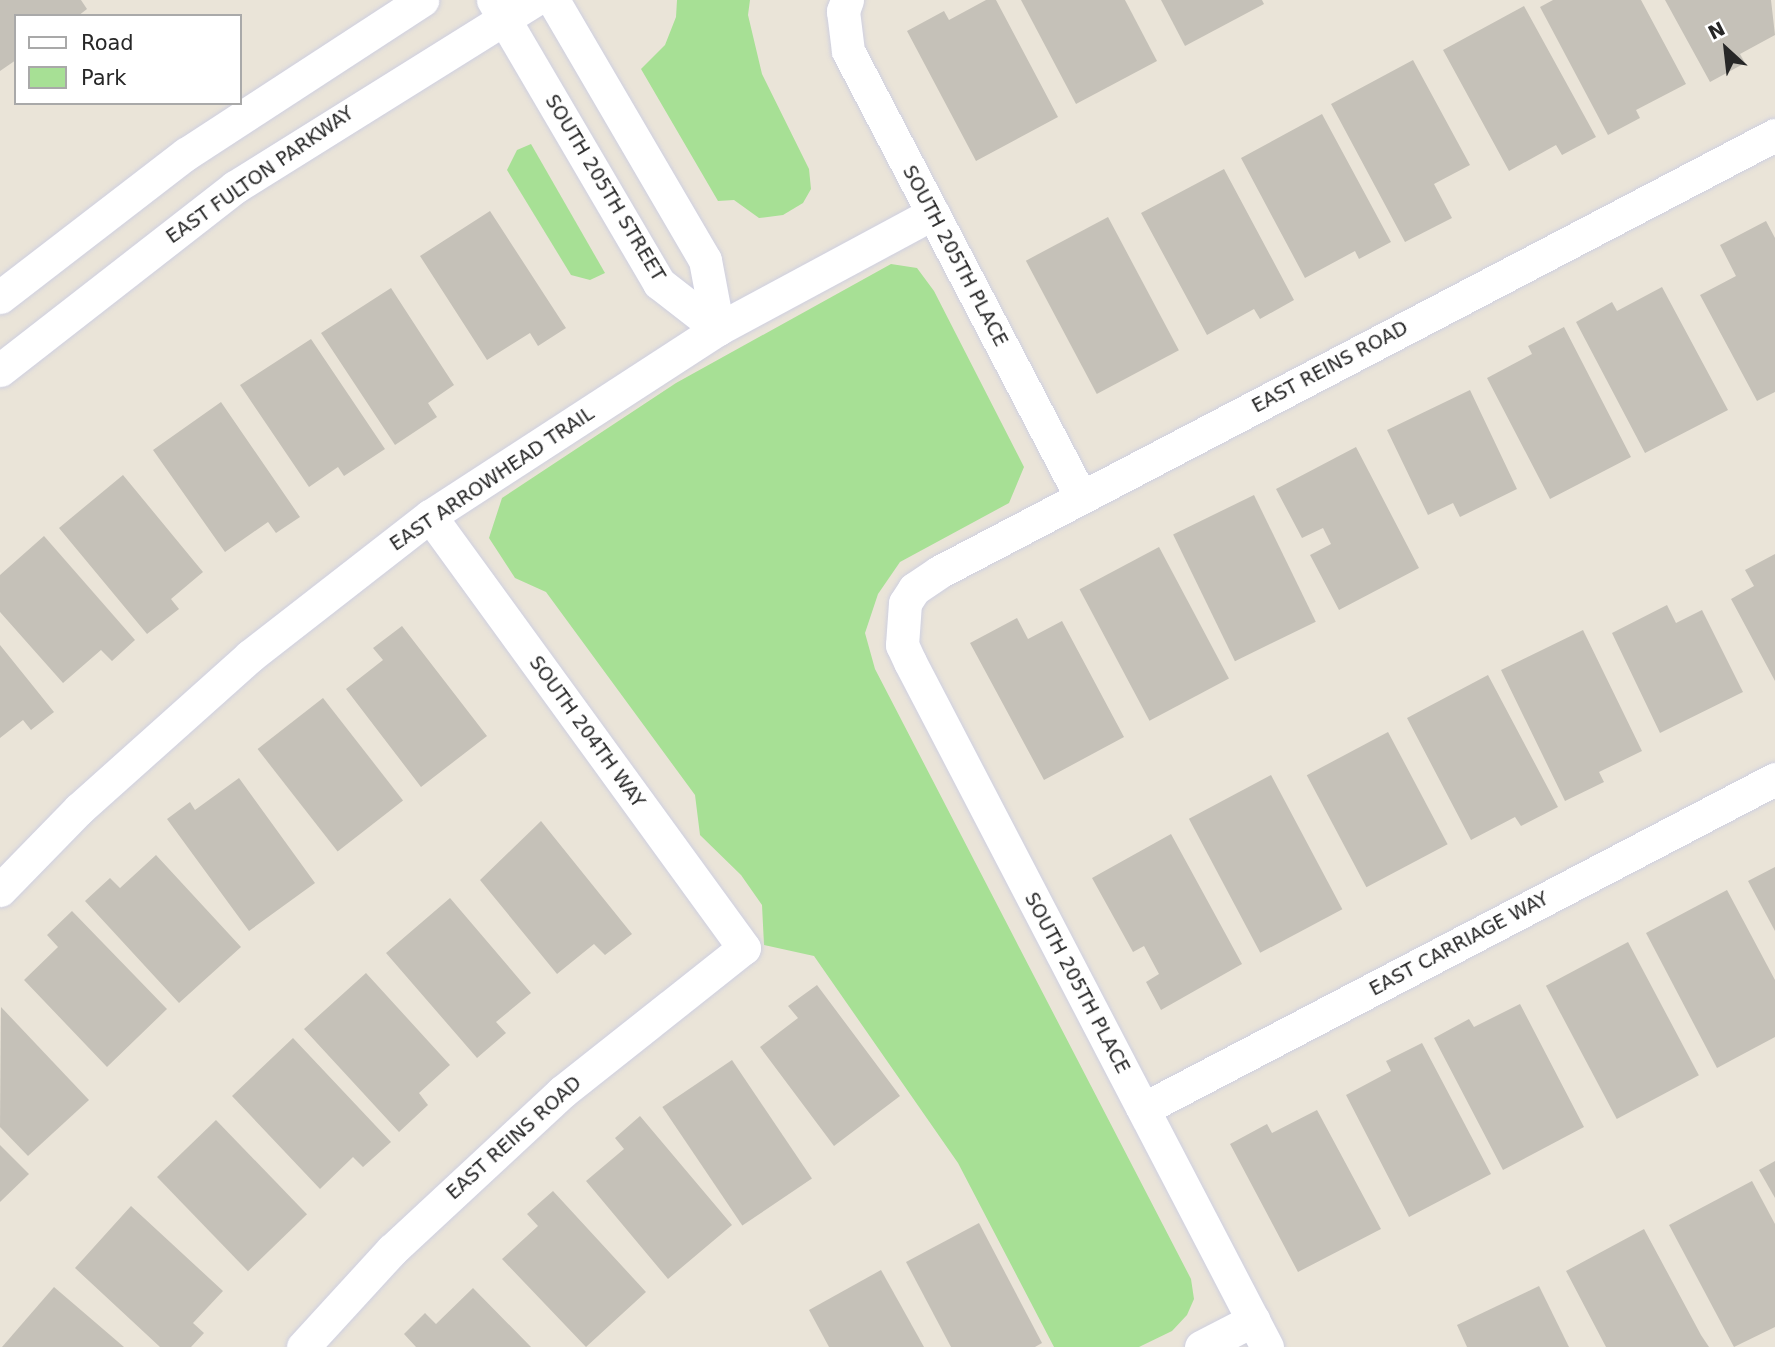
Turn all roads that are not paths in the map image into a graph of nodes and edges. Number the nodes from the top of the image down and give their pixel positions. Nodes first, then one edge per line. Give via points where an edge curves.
1 (422, 0) edge
2 (534, 0) edge
3 (553, 0) edge
4 (845, 5) edge
5 (498, 8) edge
6 (1775, 135) edge
7 (933, 213) junction
8 (0, 297) edge
9 (718, 329) junction
10 (0, 370) edge
11 (1081, 497) junction
12 (430, 516) junction
13 (901, 616) joint
14 (1775, 779) edge
15 (0, 890) edge
16 (744, 948) joint
17 (1143, 1109) junction
18 (1260, 1333) edge
19 (303, 1347) edge
20 (1201, 1347) edge

1 - 8 street via 186,154
2 - 5 street, EAST FULTON PARKWAY
3 - 9 street via 705,260
4 - 7 street, SOUTH 205TH PLACE via 848,51
5 - 9 street, SOUTH 205TH STREET via 659,283
5 - 10 street, EAST FULTON PARKWAY via 235,187
6 - 11 street, EAST REINS ROAD
7 - 9 street, EAST ARROWHEAD TRAIL
7 - 11 street, SOUTH 205TH PLACE
9 - 12 street, EAST ARROWHEAD TRAIL
11 - 13 street, EAST REINS ROAD via 939,572 914,589
12 - 15 street, EAST ARROWHEAD TRAIL via 250,656 79,809
12 - 16 street, SOUTH 204TH WAY
13 - 17 street, SOUTH 205TH PLACE via 902,645 910,663
14 - 17 street, EAST CARRIAGE WAY
16 - 19 street, EAST REINS ROAD via 562,1092 391,1250
17 - 18 street, SOUTH 205TH PLACE
18 - 20 street

